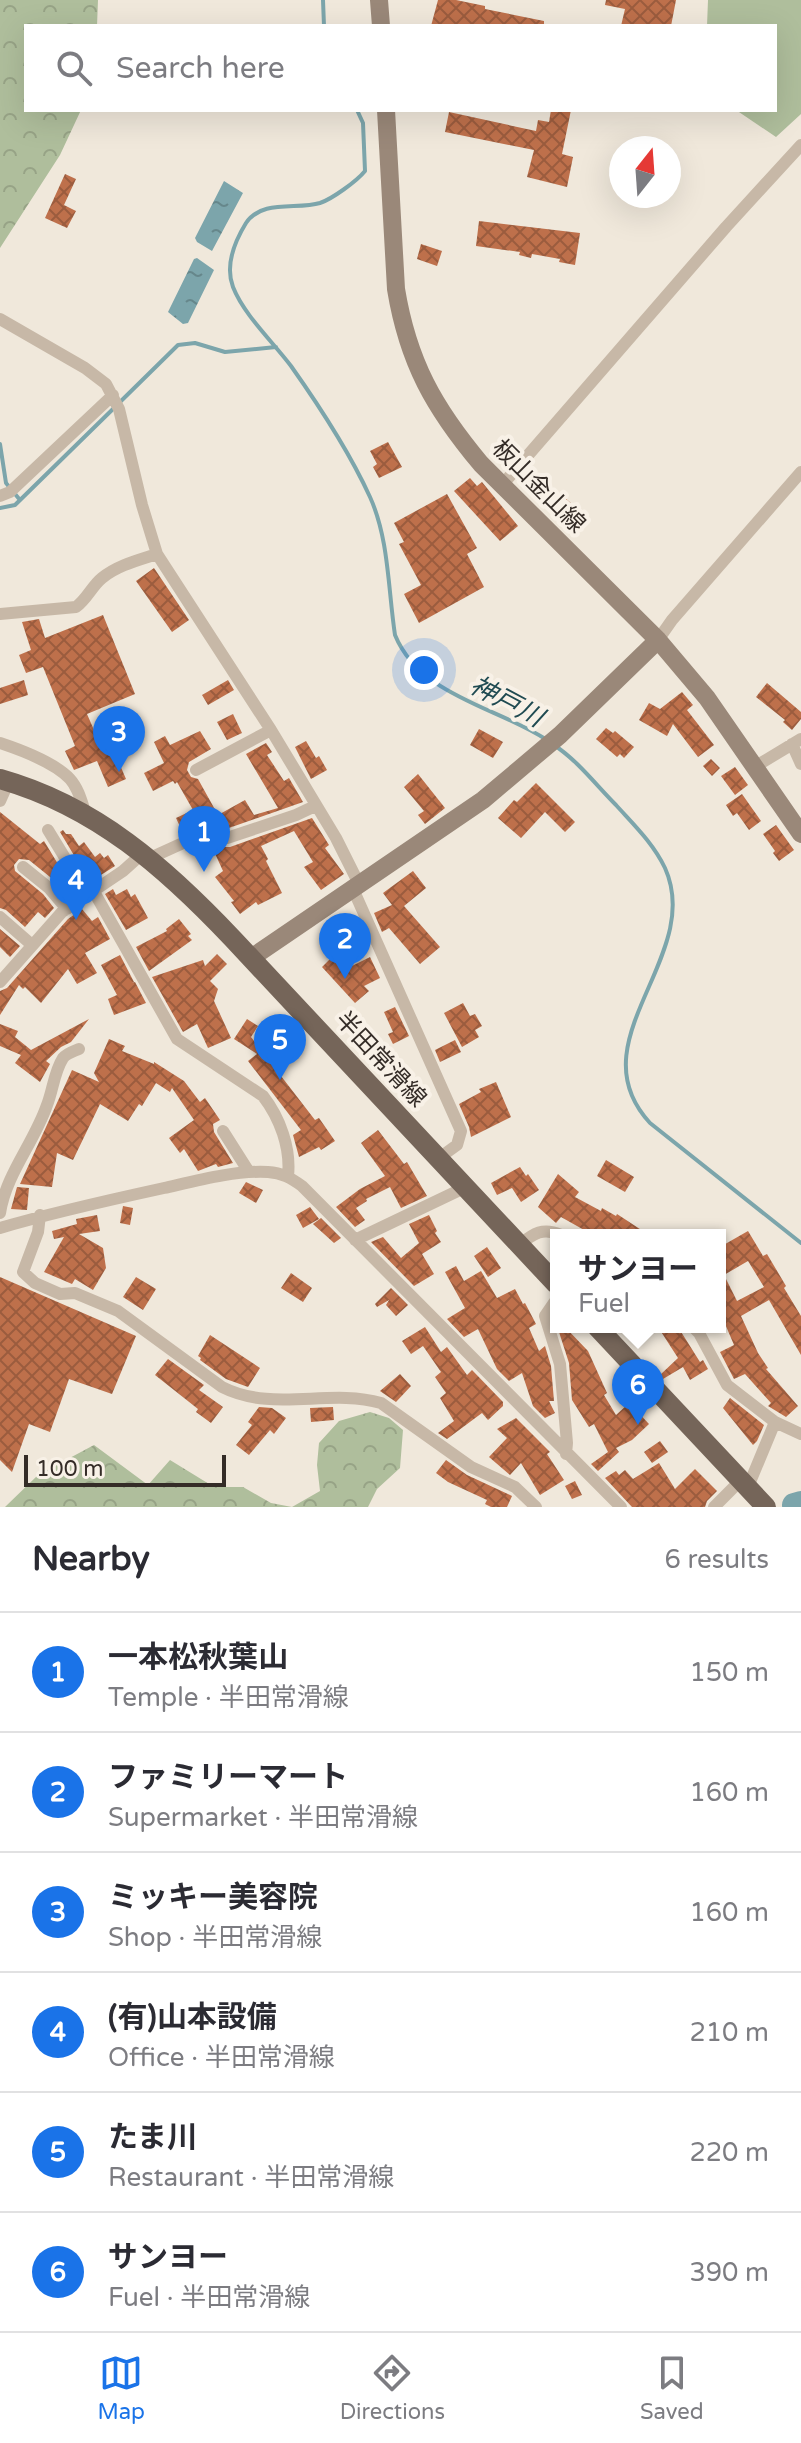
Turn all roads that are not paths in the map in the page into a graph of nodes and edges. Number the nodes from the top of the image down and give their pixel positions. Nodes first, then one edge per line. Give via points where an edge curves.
1 (379, 0) edge
2 (381, 24) edge
3 (386, 112) edge
4 (801, 145) edge
5 (0, 319) edge
6 (113, 395) junction
7 (801, 472) edge
8 (503, 484) junction
9 (0, 496) edge
10 (157, 554) junction
11 (0, 614) edge
12 (658, 640) junction
13 (271, 730) junction
14 (0, 732) edge
15 (796, 742) edge
16 (0, 743) edge
17 (801, 764) edge
18 (756, 766) junction
19 (196, 770) dead end
20 (5, 780) edge
21 (0, 801) edge
22 (315, 806) junction
23 (86, 815) junction
24 (48, 830) dead end
25 (801, 834) edge
26 (147, 855) junction
27 (23, 867) dead end
28 (356, 886) junction
29 (90, 892) junction
30 (67, 909) junction
31 (0, 917) edge
32 (32, 945) junction
33 (251, 958) junction
34 (0, 982) edge
35 (79, 1049) dead end
36 (223, 1131) dead end
37 (439, 1158) junction
38 (249, 1172) junction
39 (288, 1176) junction
40 (466, 1187) junction
41 (40, 1215) junction
42 (0, 1221) edge
43 (550, 1231) edge
44 (355, 1240) junction
45 (519, 1245) junction
46 (550, 1278) edge
47 (550, 1309) edge
48 (550, 1332) edge
49 (550, 1333) edge
50 (603, 1333) edge
51 (699, 1333) edge
52 (775, 1422) junction
53 (801, 1434) edge
54 (566, 1454) junction
55 (745, 1483) junction
56 (536, 1507) edge
57 (621, 1507) edge
58 (714, 1507) edge
59 (766, 1507) edge

1 - 2 main road
3 - 8 main road, 板山金山線 via 395,279 415,365 456,435
4 - 8 street
5 - 6 street via 85,368
6 - 9 street
6 - 10 street
7 - 12 street
8 - 12 main road, 板山金山線
10 - 11 street via 103,577 76,607
10 - 13 street
12 - 18 main road, 板山金山線
12 - 28 main road via 545,749 483,800
13 - 19 street
13 - 22 street
14 - 16 street
15 - 17 street
15 - 18 street
16 - 23 street via 69,778
18 - 25 main road, 板山金山線
20 - 21 street
20 - 23 main road, 半田常滑線
22 - 26 street via 227,838 194,838
22 - 28 street via 336,838
23 - 26 main road, 半田常滑線
24 - 29 street
26 - 29 street
26 - 33 main road, 半田常滑線
27 - 30 street
28 - 33 main road
28 - 37 street via 461,1131 457,1145
29 - 30 street
29 - 39 street via 177,1039 271,1106 279,1120
30 - 32 street
31 - 32 street
32 - 34 street
33 - 37 main road, 半田常滑線
35 - 42 street via 65,1055 57,1069 47,1105 2,1199
36 - 38 street
37 - 40 main road, 半田常滑線
38 - 39 street
38 - 41 street
39 - 44 street
40 - 44 street
40 - 45 main road, 半田常滑線
41 - 42 street
41 - 56 street via 23,1272 35,1283 118,1311 238,1395 381,1403 471,1467 515,1487
43 - 45 street
44 - 54 street
45 - 46 main road, 半田常滑線
47 - 48 street via 545,1316
49 - 54 street via 560,1364
50 - 55 main road
51 - 52 street via 727,1385
52 - 53 street
52 - 55 street
54 - 57 street
55 - 58 street
55 - 59 main road

